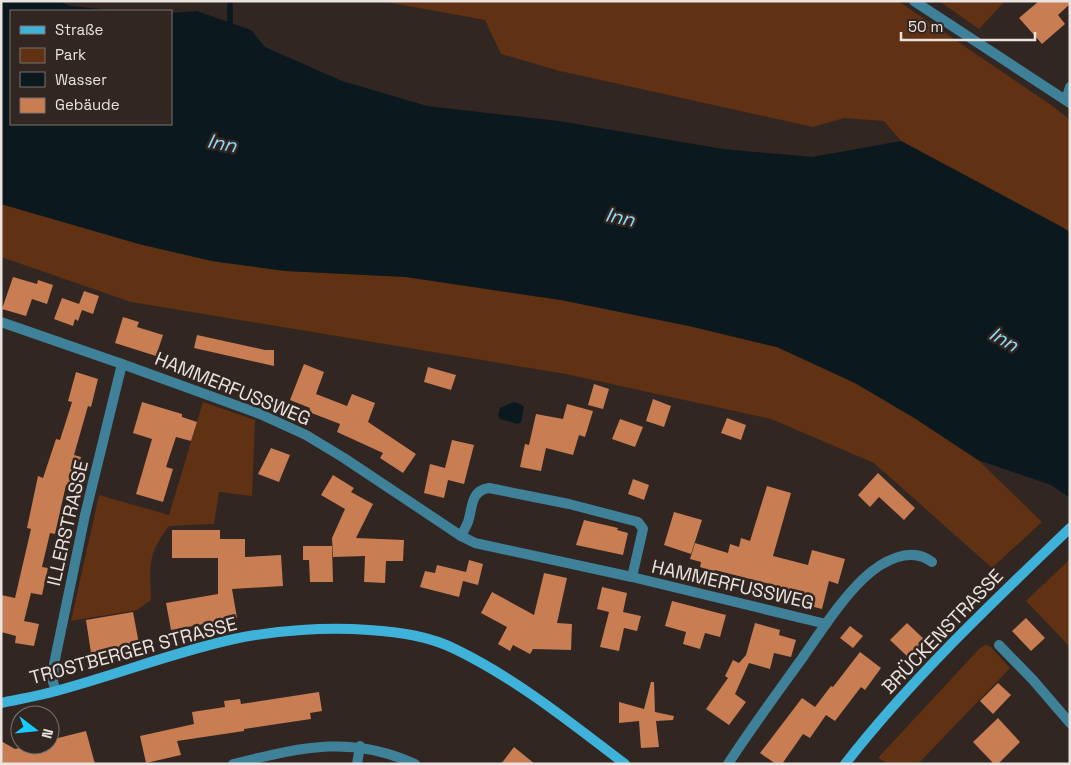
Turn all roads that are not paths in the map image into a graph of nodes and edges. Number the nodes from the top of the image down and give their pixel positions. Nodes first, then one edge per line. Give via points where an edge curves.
1 (914, 1) edge
2 (1070, 87) edge
3 (1068, 102) edge
4 (1, 322) edge
5 (122, 364) junction
6 (1070, 528) edge
7 (461, 536) junction
8 (932, 562) dead end
9 (632, 577) junction
10 (826, 624) junction
11 (999, 645) dead end
12 (56, 691) junction
13 (1, 704) edge
14 (1070, 722) edge
15 (360, 746) junction
16 (233, 764) edge
17 (357, 764) edge
18 (416, 764) edge
19 (626, 764) edge
20 (728, 764) edge
21 (845, 764) edge

1 - 3 street
2 - 3 street
4 - 5 street, HAMMERFUSSWEG
5 - 7 street, HAMMERFUSSWEG via 260,414 306,435
5 - 12 street, ILLERSTRASSE via 85,515 54,664
6 - 21 main road, BRÜCKENSTRASSE via 1002,591 916,681
7 - 9 street, HAMMERFUSSWEG via 475,543
7 - 9 street, HAMMERFUSSWEG via 476,494 482,489 568,504 638,522 642,529
8 - 10 street via 915,554 884,563 864,578
9 - 10 street, HAMMERFUSSWEG
10 - 20 street
11 - 14 street
12 - 13 main road, TROSTBERGER STRASSE
12 - 19 main road, TROSTBERGER STRASSE via 235,638 322,628 383,631 418,636 456,650 506,677
15 - 16 street via 311,748
15 - 17 street
15 - 18 street via 400,756

